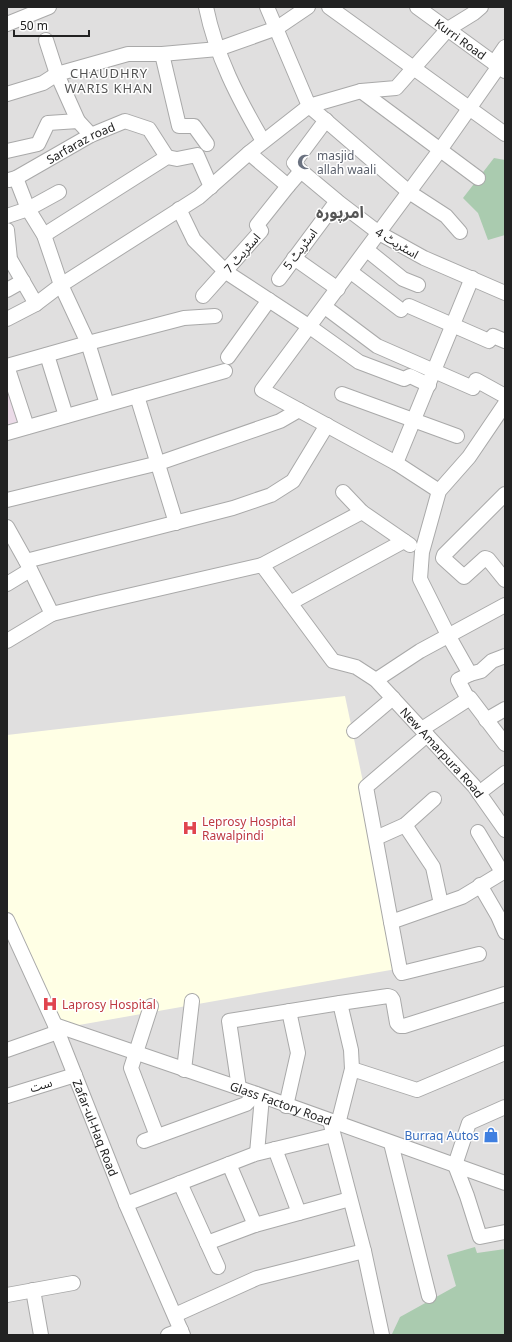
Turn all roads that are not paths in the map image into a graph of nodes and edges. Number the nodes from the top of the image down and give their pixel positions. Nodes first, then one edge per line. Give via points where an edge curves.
1 (49, 7) edge
2 (206, 7) edge
3 (267, 7) edge
4 (308, 7) edge
5 (329, 7) edge
6 (417, 7) edge
7 (481, 7) edge
8 (7, 24) edge
9 (277, 28) junction
10 (448, 29) junction
11 (46, 40) dead end
12 (505, 47) edge
13 (218, 49) junction
14 (162, 54) junction
15 (499, 67) edge
16 (414, 68) junction
17 (58, 74) junction
18 (361, 91) junction
19 (7, 94) edge
20 (309, 106) junction
21 (469, 108) junction
22 (326, 120) junction
23 (78, 121) junction
24 (505, 134) edge
25 (91, 135) junction
26 (263, 141) junction
27 (207, 144) dead end
28 (440, 150) junction
29 (7, 151) edge
30 (249, 153) junction
31 (167, 157) junction
32 (301, 171) junction
33 (478, 178) dead end
34 (12, 179) edge
35 (288, 186) junction
36 (211, 187) junction
37 (59, 192) dead end
38 (409, 192) junction
39 (337, 201) junction
40 (28, 209) junction
41 (179, 209) junction
42 (7, 216) edge
43 (7, 230) edge
44 (460, 232) dead end
45 (379, 233) junction
46 (44, 235) junction
47 (367, 250) junction
48 (294, 258) junction
49 (226, 272) junction
50 (351, 272) junction
51 (472, 278) junction
52 (279, 279) dead end
53 (23, 281) junction
54 (61, 285) junction
55 (418, 285) dead end
56 (504, 288) edge
57 (7, 290) edge
58 (338, 290) junction
59 (203, 296) dead end
60 (269, 300) junction
61 (36, 304) junction
62 (325, 307) junction
63 (215, 316) dead end
64 (7, 319) edge
65 (453, 326) junction
66 (310, 327) junction
67 (505, 341) edge
68 (88, 344) junction
69 (47, 355) junction
70 (7, 366) edge
71 (434, 371) junction
72 (429, 385) junction
73 (342, 394) dead end
74 (138, 396) junction
75 (505, 396) edge
76 (107, 404) junction
77 (505, 404) edge
78 (300, 410) junction
79 (66, 416) junction
80 (414, 420) junction
81 (327, 425) junction
82 (27, 428) junction
83 (7, 433) edge
84 (457, 436) dead end
85 (159, 463) junction
86 (396, 463) junction
87 (439, 491) junction
88 (343, 492) dead end
89 (505, 494) edge
90 (7, 500) edge
91 (362, 512) junction
92 (176, 523) junction
93 (7, 527) edge
94 (404, 541) junction
95 (422, 552) junction
96 (28, 565) junction
97 (262, 566) junction
98 (505, 580) edge
99 (7, 584) edge
100 (290, 603) junction
101 (505, 605) edge
102 (52, 614) junction
103 (448, 635) junction
104 (7, 641) edge
105 (505, 656) edge
106 (470, 674) junction
107 (376, 680) junction
108 (393, 698) junction
109 (468, 699) junction
110 (505, 709) edge
111 (486, 720) junction
112 (354, 731) dead end
113 (424, 732) junction
114 (505, 744) edge
115 (505, 774) edge
116 (479, 792) junction
117 (434, 799) dead end
118 (405, 825) junction
119 (505, 830) edge
120 (478, 832) dead end
121 (376, 838) junction
122 (503, 872) edge
123 (480, 885) junction
124 (441, 904) junction
125 (7, 920) edge
126 (391, 922) junction
127 (505, 932) edge
128 (480, 954) dead end
129 (505, 994) edge
130 (192, 1001) dead end
131 (340, 1003) junction
132 (150, 1006) dead end
133 (288, 1011) junction
134 (56, 1029) junction
135 (7, 1050) edge
136 (136, 1053) junction
137 (505, 1054) edge
138 (352, 1069) junction
139 (184, 1070) junction
140 (75, 1075) junction
141 (239, 1088) junction
142 (7, 1096) edge
143 (259, 1096) junction
144 (286, 1106) junction
145 (505, 1107) edge
146 (334, 1127) junction
147 (391, 1143) junction
148 (275, 1149) junction
149 (258, 1153) junction
150 (229, 1164) junction
151 (455, 1165) junction
152 (180, 1183) junction
153 (505, 1183) edge
154 (350, 1200) junction
155 (126, 1204) junction
156 (299, 1213) junction
157 (255, 1224) junction
158 (505, 1232) edge
159 (207, 1243) junction
160 (364, 1251) junction
161 (218, 1267) dead end
162 (73, 1283) dead end
163 (33, 1290) junction
164 (7, 1295) edge
165 (429, 1296) dead end
166 (175, 1316) junction
167 (177, 1333) edge
168 (41, 1335) edge
169 (382, 1335) edge

1 - 8 street
2 - 13 street via 210,30
3 - 9 street
4 - 9 street
5 - 16 street
6 - 10 street, Kurri Road
7 - 10 street
9 - 13 street
9 - 20 street
10 - 15 street, Kurri Road
10 - 16 street
11 - 17 street
12 - 15 street
13 - 14 street
13 - 26 street via 239,99
14 - 17 street via 128,54
14 - 27 street via 179,126 194,126
15 - 21 street
16 - 18 street via 396,88
16 - 21 street
17 - 19 street via 43,83
17 - 23 street
18 - 20 street
18 - 28 street
20 - 22 street
20 - 26 street
21 - 24 street
21 - 28 street
22 - 32 street via 294,163
22 - 38 street
23 - 25 street
23 - 29 street via 48,123 38,144
25 - 31 street, Sarfaraz road via 124,121 149,129
25 - 34 street, Sarfaraz road
26 - 30 street
28 - 33 street
28 - 38 street
30 - 35 street
30 - 36 street
31 - 36 street via 177,159 197,155
31 - 46 street
32 - 35 street, اسٹریٹ 7
32 - 39 street, اسٹریٹ 4
34 - 40 street
35 - 49 street, اسٹریٹ 7 via 257,225 261,231
36 - 41 street
37 - 40 street
38 - 44 street via 446,216
38 - 45 street
39 - 45 street, اسٹریٹ 4
39 - 48 street, اسٹریٹ 5
40 - 42 street
40 - 46 street
41 - 49 street via 194,240
41 - 54 street
43 - 53 street via 10,259
45 - 47 street
45 - 51 street, اسٹریٹ 4 via 424,258
46 - 54 street
47 - 50 street
47 - 55 street via 403,279
48 - 52 street, اسٹریٹ 5
48 - 58 street
49 - 59 street, اسٹریٹ 7
49 - 60 street
50 - 58 street
50 - 65 street via 405,308
51 - 56 street, اسٹریٹ 4
51 - 65 street
53 - 57 street
53 - 61 street
54 - 61 street
54 - 68 street
58 - 62 street
60 - 66 street
60 - 74 street via 226,364
61 - 64 street
62 - 66 street
62 - 71 street via 377,346
63 - 68 street via 184,318
65 - 67 street via 489,341 492,336
65 - 71 street
66 - 72 street via 359,362 404,379 410,376
66 - 78 street via 262,390
68 - 69 street
68 - 76 street
69 - 70 street
69 - 79 street
70 - 82 street
71 - 72 street
71 - 75 street via 473,388 476,380
72 - 80 street
73 - 80 street
74 - 76 street
74 - 85 street
76 - 79 street
77 - 87 street via 469,457
78 - 81 street
78 - 85 street via 280,421
79 - 82 street
80 - 84 street
80 - 86 street
81 - 86 street
81 - 92 street via 293,481 271,495
82 - 83 street
85 - 90 street
85 - 92 street
86 - 87 street
87 - 95 street
88 - 91 street
89 - 98 street via 443,558 464,577 485,558 488,559
91 - 94 street
91 - 97 street
92 - 96 street
93 - 96 street
94 - 95 street
94 - 100 street
95 - 103 street via 420,579
96 - 99 street
96 - 102 street
97 - 100 street, New Amarpura Road
97 - 102 street
100 - 107 street, New Amarpura Road via 333,661 356,667
101 - 103 street
102 - 104 street
103 - 106 street
103 - 107 street
105 - 106 street via 492,661 481,671
106 - 109 street via 458,680
107 - 108 street, New Amarpura Road
108 - 112 street
108 - 113 street, New Amarpura Road
109 - 111 street via 470,698
109 - 113 street
110 - 111 street
111 - 114 street
113 - 116 street, New Amarpura Road
113 - 121 street via 366,787
115 - 116 street
116 - 119 street, New Amarpura Road
117 - 118 street
118 - 121 street
118 - 124 street via 433,867
120 - 122 street
121 - 126 street
122 - 123 street
123 - 124 street via 462,896
123 - 127 street
124 - 126 street
125 - 134 street, Zafar-ul-Haq Road
126 - 128 street via 402,973
129 - 131 street via 404,1026 397,1023 391,997
130 - 139 street
131 - 133 street
131 - 138 street via 351,1050
132 - 136 street
133 - 141 street via 229,1021
133 - 144 street via 298,1053
134 - 135 street
134 - 136 street, Glass Factory Road
134 - 140 street, Zafar-ul-Haq Road
136 - 139 street, Glass Factory Road
136 - 143 street via 131,1068 150,1138 246,1104
137 - 138 street via 417,1090
138 - 146 street
139 - 141 street, Glass Factory Road
140 - 142 street, ست
140 - 155 street, Zafar-ul-Haq Road
141 - 143 street, Glass Factory Road
143 - 144 street, Glass Factory Road
143 - 149 street
144 - 146 street, Glass Factory Road
145 - 151 street via 469,1123
146 - 147 street, Glass Factory Road
146 - 148 street
146 - 154 street
147 - 151 street, Glass Factory Road
147 - 165 street
148 - 149 street
148 - 156 street
149 - 150 street
150 - 152 street
150 - 157 street
151 - 153 street, Glass Factory Road
151 - 158 street via 480,1237
152 - 155 street
152 - 159 street
154 - 156 street
154 - 160 street
155 - 166 street, Zafar-ul-Haq Road
156 - 157 street
157 - 159 street
159 - 161 street
160 - 166 street via 257,1278
160 - 169 street
162 - 163 street
163 - 164 street
163 - 168 street
166 - 167 street, Zafar-ul-Haq Road

